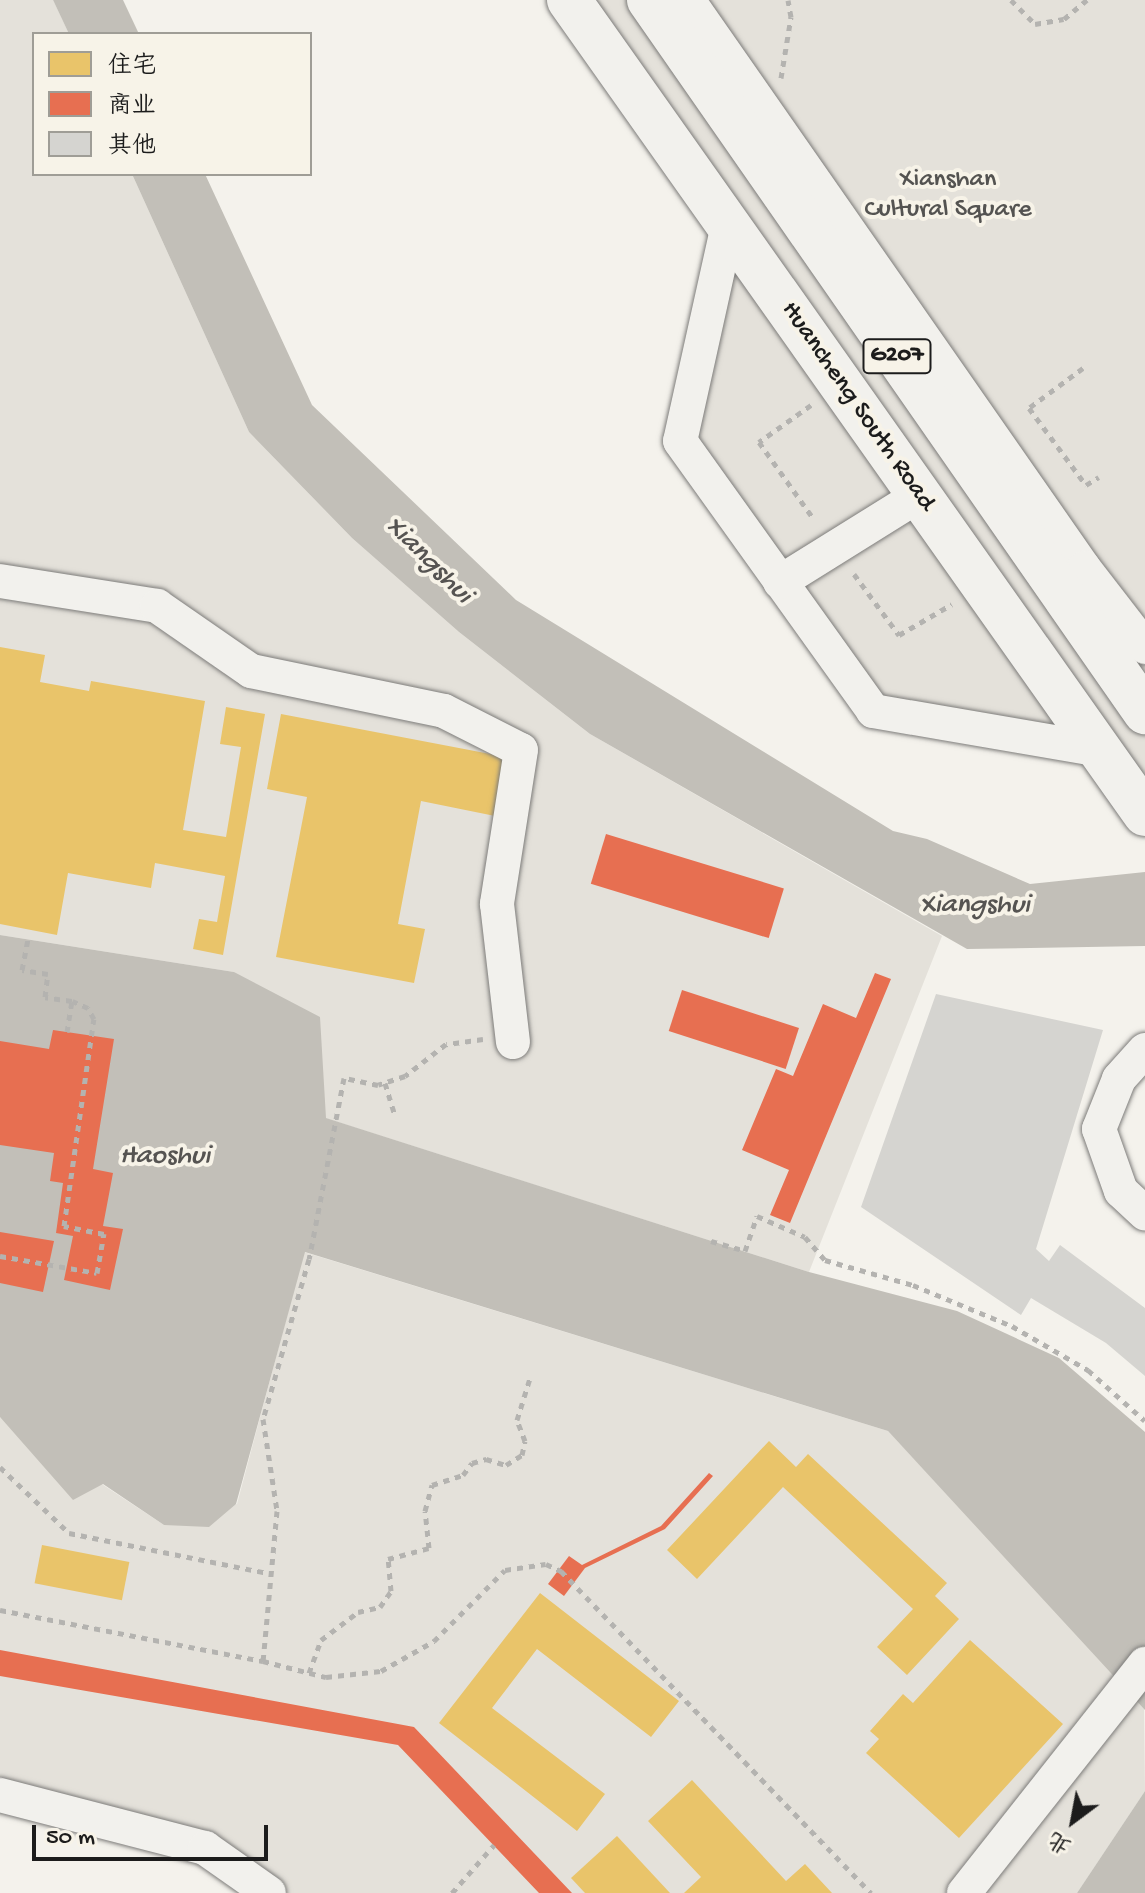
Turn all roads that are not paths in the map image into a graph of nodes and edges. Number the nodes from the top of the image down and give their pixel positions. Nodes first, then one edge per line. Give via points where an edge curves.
1 (569, 0) edge
2 (649, 0) edge
3 (688, 0) edge
4 (728, 225) junction
5 (920, 495) junction
6 (0, 581) edge
7 (780, 582) junction
8 (1145, 647) edge
9 (1145, 712) edge
10 (1101, 750) junction
11 (1136, 801) edge
12 (513, 1042) road end
13 (1145, 1050) edge
14 (1145, 1213) edge
15 (1145, 1664) edge
16 (0, 1795) edge
17 (269, 1893) edge
18 (964, 1893) edge

1 - 4 highway, Huancheng South Road
2 - 9 highway, G207
3 - 8 street via 1084,568
4 - 5 highway, Huancheng South Road
4 - 7 street via 680,441
5 - 7 street
5 - 10 highway, Huancheng South Road
6 - 12 street via 157,606 251,671 444,711 521,750 497,904
7 - 10 street via 873,711
10 - 11 highway, Huancheng South Road
13 - 14 street via 1119,1079 1099,1129 1121,1191
15 - 18 street
16 - 17 street via 205,1848

